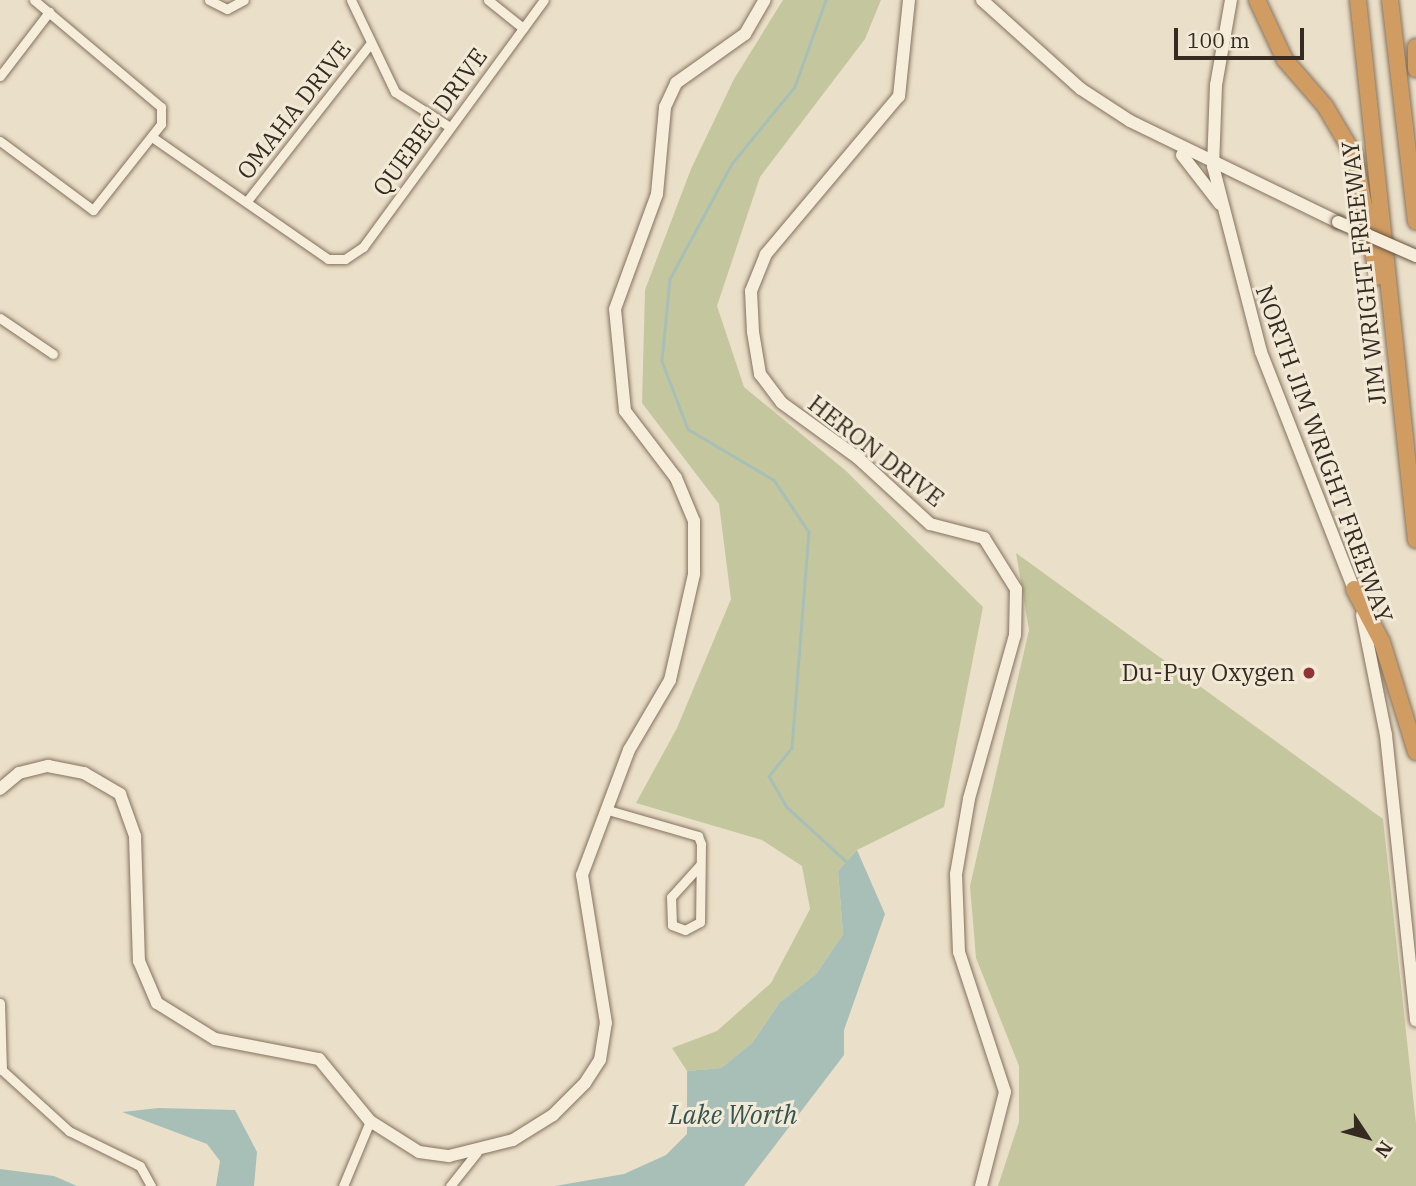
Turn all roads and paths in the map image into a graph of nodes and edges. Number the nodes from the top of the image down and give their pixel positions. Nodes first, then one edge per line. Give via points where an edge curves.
1 (34, 0) edge
2 (209, 0) edge
3 (244, 0) edge
4 (351, 0) edge
5 (488, 0) edge
6 (544, 0) edge
7 (765, 0) edge
8 (909, 0) edge
9 (982, 0) edge
10 (1231, 0) edge
11 (1257, 0) edge
12 (1358, 0) edge
13 (1390, 0) edge
14 (48, 12) junction
15 (523, 28) junction
16 (371, 43) junction
17 (1416, 47) edge
18 (1416, 69) edge
19 (0, 76) edge
20 (450, 127) junction
21 (1416, 136) edge
22 (152, 137) junction
23 (0, 141) edge
24 (1177, 149) junction
25 (1409, 157) junction
26 (1213, 166) junction
27 (247, 201) junction
28 (1224, 210) junction
29 (1416, 221) edge
30 (1416, 256) edge
31 (1390, 316) junction
32 (0, 318) edge
33 (53, 354) dead end
34 (1416, 541) edge
35 (1354, 589) junction
36 (1416, 752) edge
37 (0, 789) edge
38 (608, 810) junction
39 (701, 865) junction
40 (0, 1003) edge
41 (1416, 1020) edge
42 (370, 1121) junction
43 (477, 1152) junction
44 (151, 1186) edge
45 (342, 1186) edge
46 (450, 1186) edge
47 (981, 1186) edge

1 - 14 street
2 - 3 street via 227,9
4 - 16 street
5 - 15 street
6 - 15 street, QUEBEC DRIVE
7 - 38 street via 745,34 676,83 665,107 657,194 615,309 617,383 625,411 676,478 696,532 681,646 659,704 629,750
8 - 47 street, HERON DRIVE via 899,96 766,254 751,291 753,332 760,374 782,403 858,458 930,524 985,538 1016,589 1015,635 969,799 956,874 959,952 1005,1092
9 - 24 street via 1081,89
10 - 26 street, NORTH JIM WRIGHT FREEWAY via 1216,85
11 - 31 highway via 1278,51 1325,106 1354,155 1382,304
12 - 31 highway, JIM WRIGHT FREEWAY
13 - 25 highway
14 - 19 street
14 - 22 street via 160,107
15 - 20 street, QUEBEC DRIVE
16 - 20 street via 395,92
16 - 27 street, OMAHA DRIVE
17 - 18 highway
20 - 27 street, QUEBEC DRIVE via 363,247 341,260 328,260
21 - 25 highway
22 - 23 street via 93,210
22 - 27 street
24 - 26 street
24 - 28 street
25 - 29 highway
26 - 28 street, NORTH JIM WRIGHT FREEWAY
26 - 30 street, bridge
28 - 35 street, NORTH JIM WRIGHT FREEWAY via 1261,352
31 - 34 highway, JIM WRIGHT FREEWAY
32 - 33 street
35 - 36 highway via 1382,642
35 - 41 street, NORTH JIM WRIGHT FREEWAY via 1377,671
37 - 42 street via 19,773 48,766 84,774 120,794 135,836 139,961 157,1003 215,1039 323,1061
38 - 39 street via 692,830 701,844
38 - 43 street via 582,883 606,998 600,1060 553,1115 513,1140
39 - 39 street via 700,922 685,930 672,925 668,907
40 - 44 street via 2,1070 69,1131 140,1166
42 - 43 street via 419,1152
42 - 45 street
43 - 46 street

